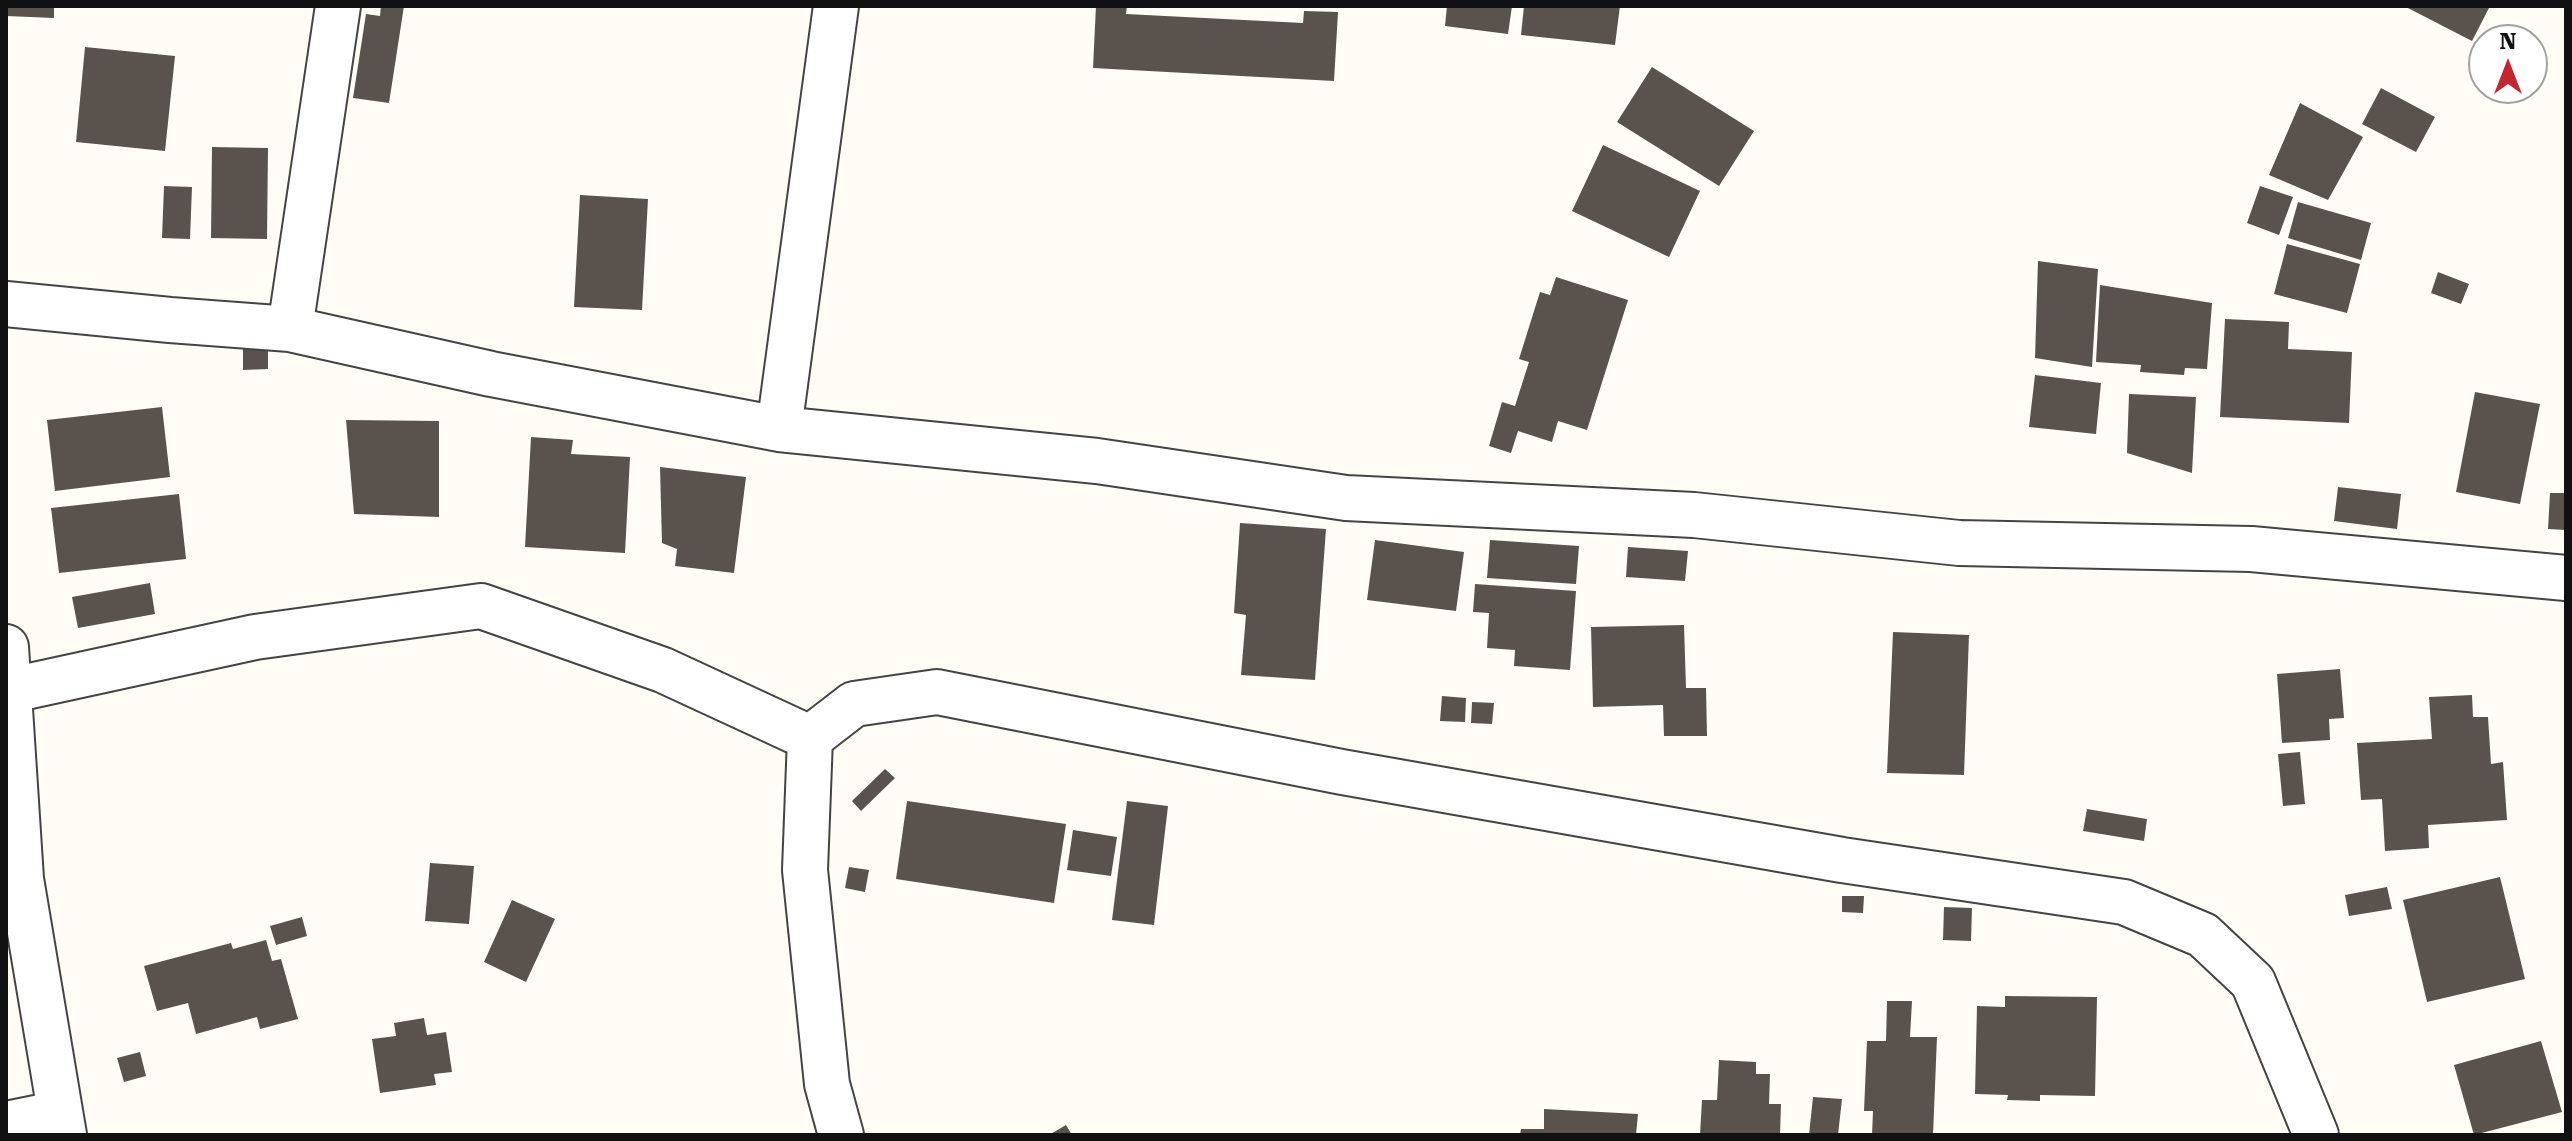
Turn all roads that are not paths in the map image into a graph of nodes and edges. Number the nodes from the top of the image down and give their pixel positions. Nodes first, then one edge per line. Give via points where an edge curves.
1 (338, 6) edge
2 (836, 6) edge
3 (6, 304) edge
4 (290, 329) junction
5 (779, 429) junction
6 (2566, 578) edge
7 (6, 647) edge
8 (7, 691) edge
9 (810, 738) junction
10 (6, 1124) edge
11 (62, 1124) edge
12 (841, 1135) edge
13 (2316, 1135) edge

1 - 4 street
2 - 5 street
3 - 4 street
4 - 5 street
5 - 6 street via 1097,461 1346,498 1694,515 1959,543 2251,549
7 - 8 street
8 - 9 street via 255,637 481,606 663,670
8 - 11 street via 21,879
9 - 12 street via 805,870 827,1084
9 - 13 street via 854,704 937,692 1373,778 1842,860 2124,902 2203,935 2253,982
10 - 11 street

